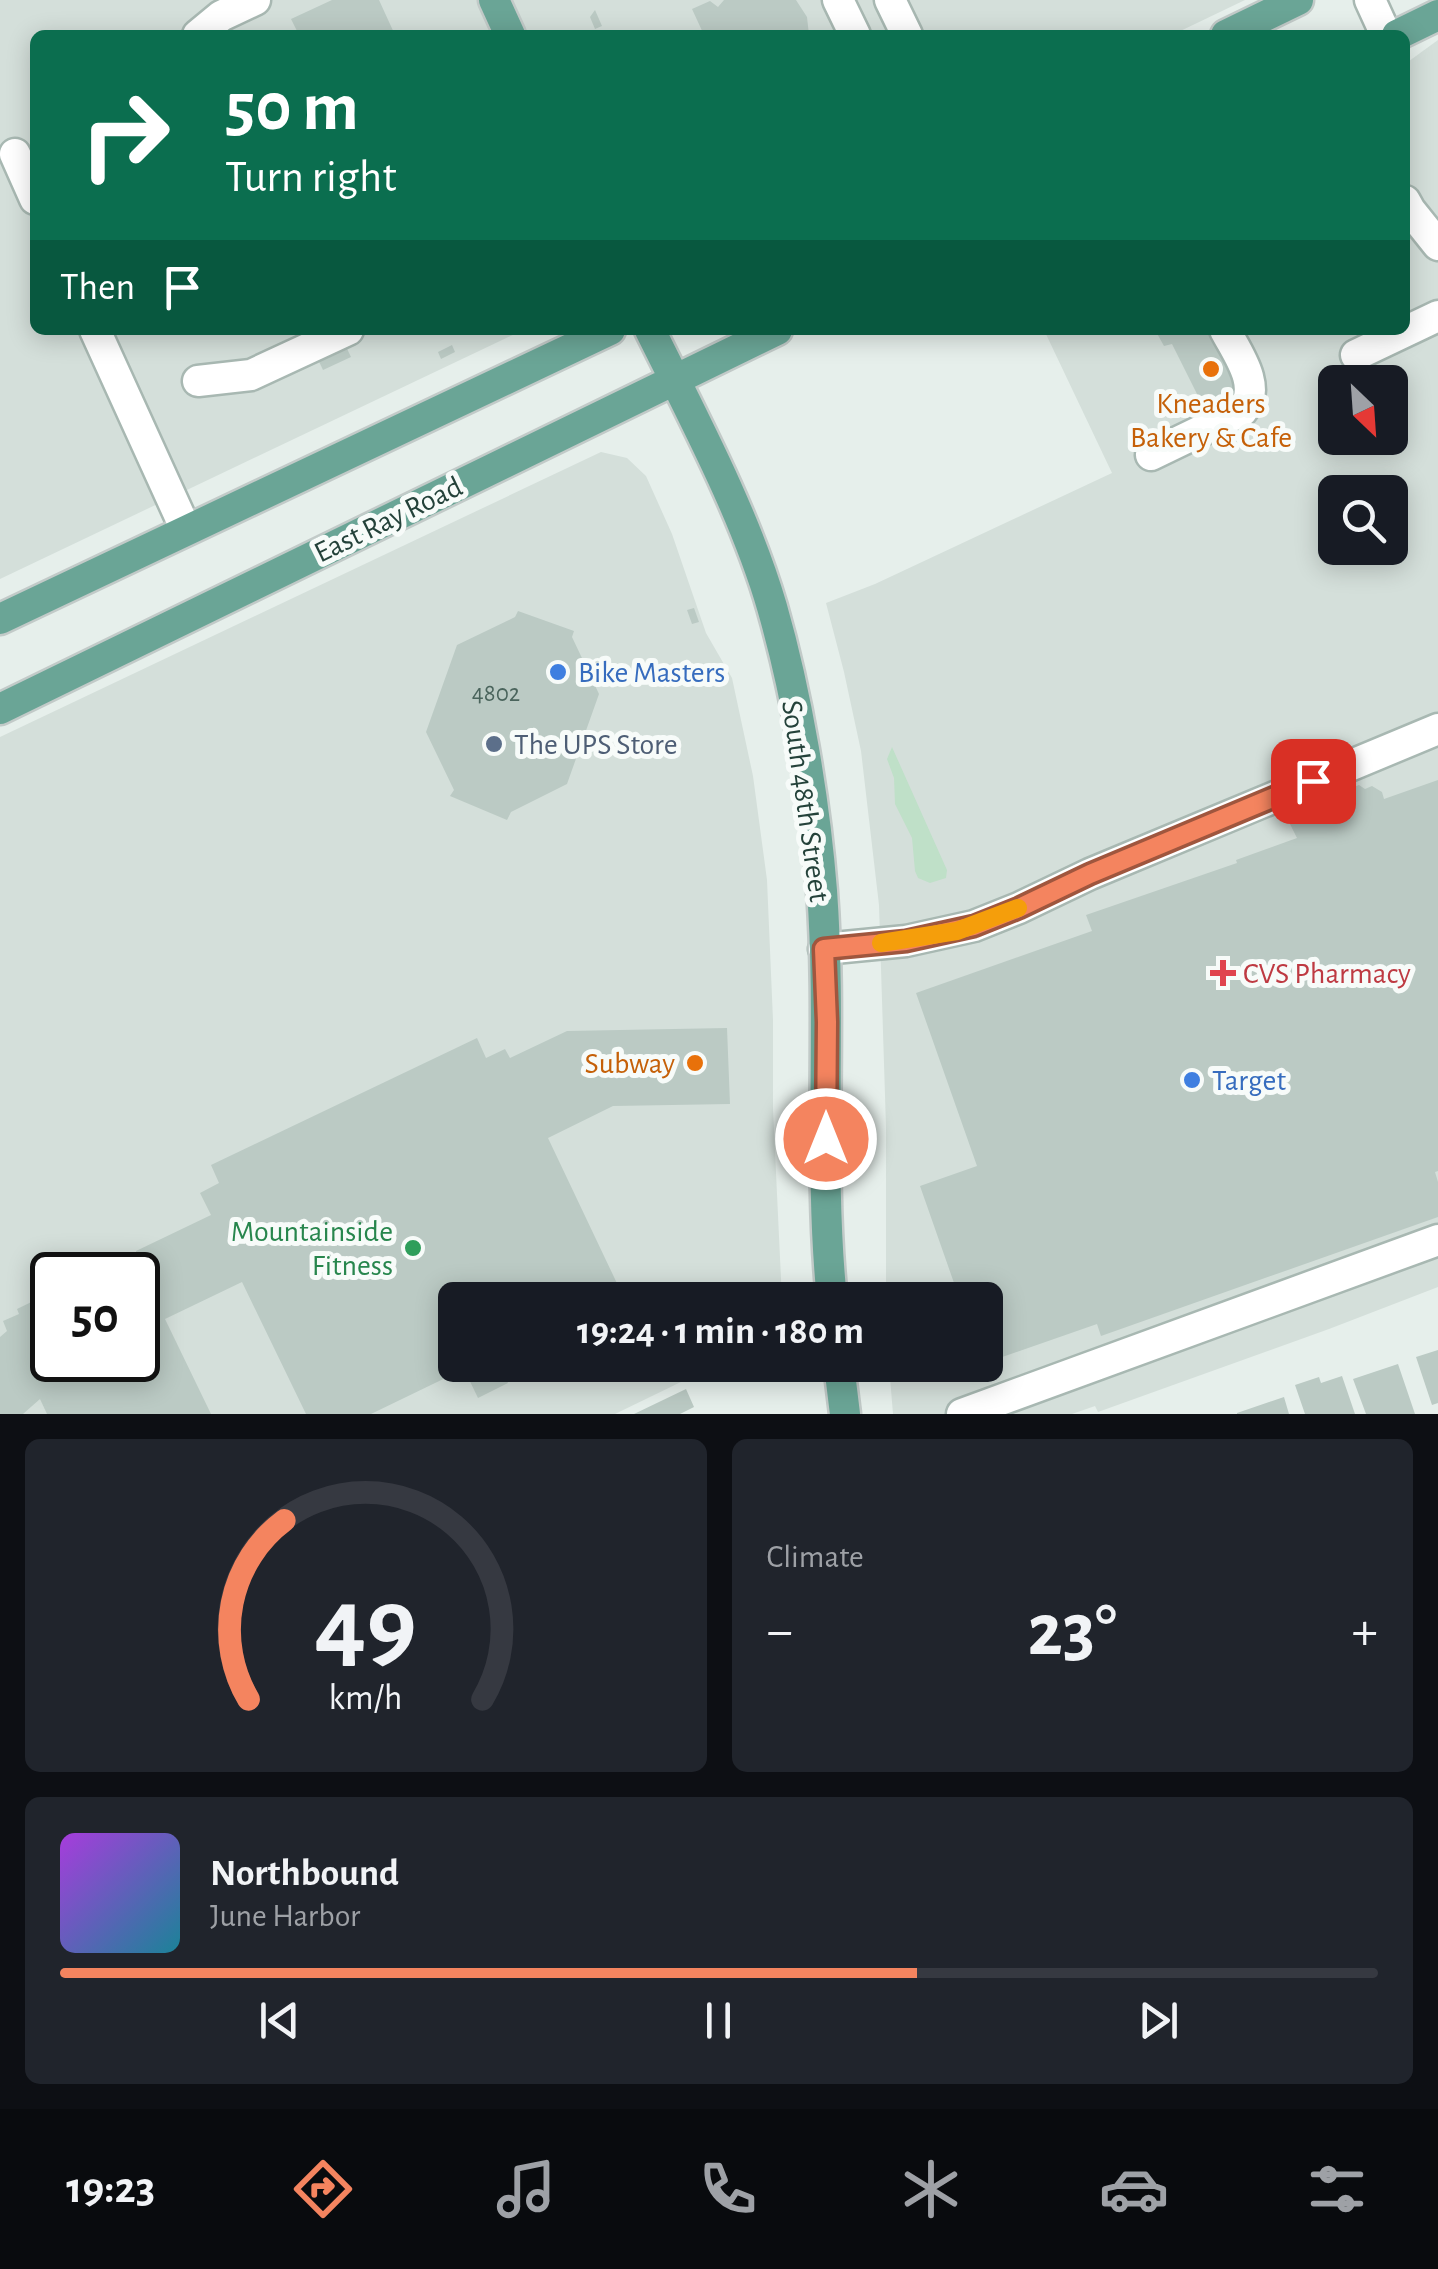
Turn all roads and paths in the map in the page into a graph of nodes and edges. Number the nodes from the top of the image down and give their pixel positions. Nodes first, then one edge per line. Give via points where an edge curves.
1 (254, 0) edge
2 (494, 0) edge
3 (838, 0) edge
4 (890, 0) edge
5 (1298, 0) edge
6 (1370, 0) edge
7 (1438, 16) edge
8 (204, 30) edge
9 (508, 30) edge
10 (853, 30) edge
11 (905, 30) edge
12 (1236, 30) edge
13 (1384, 30) edge
14 (1408, 30) edge
15 (16, 153) edge
16 (30, 187) edge
17 (1410, 208) edge
18 (1438, 245) edge
19 (1438, 316) edge
20 (1410, 329) edge
21 (97, 335) edge
22 (337, 335) edge
23 (599, 335) edge
24 (652, 335) edge
25 (766, 335) edge
26 (1227, 335) edge
27 (1398, 335) edge
28 (1356, 355) dead end
29 (674, 379) junction
30 (198, 381) dead end
31 (1151, 455) dead end
32 (186, 530) junction
33 (0, 619) edge
34 (0, 709) edge
35 (1438, 729) edge
36 (824, 949) junction
37 (1438, 1240) edge
38 (831, 1282) edge
39 (840, 1382) edge
40 (844, 1414) edge
41 (962, 1414) edge

1 - 8 lane
2 - 9 main road
3 - 10 lane
4 - 11 lane
5 - 12 main road
6 - 13 lane
7 - 14 main road
15 - 16 lane
17 - 18 lane
19 - 20 lane
21 - 32 lane
22 - 30 lane via 251,375
23 - 32 main road
24 - 29 main road, South 48th Street
25 - 29 main road, East Ray Road
26 - 31 lane via 1248,377 1250,402
27 - 28 lane
29 - 34 main road, East Ray Road
29 - 36 main road, South 48th Street via 772,607 806,771
32 - 33 main road
35 - 36 lane via 974,926
36 - 38 main road, South 48th Street
37 - 41 lane
39 - 40 main road

